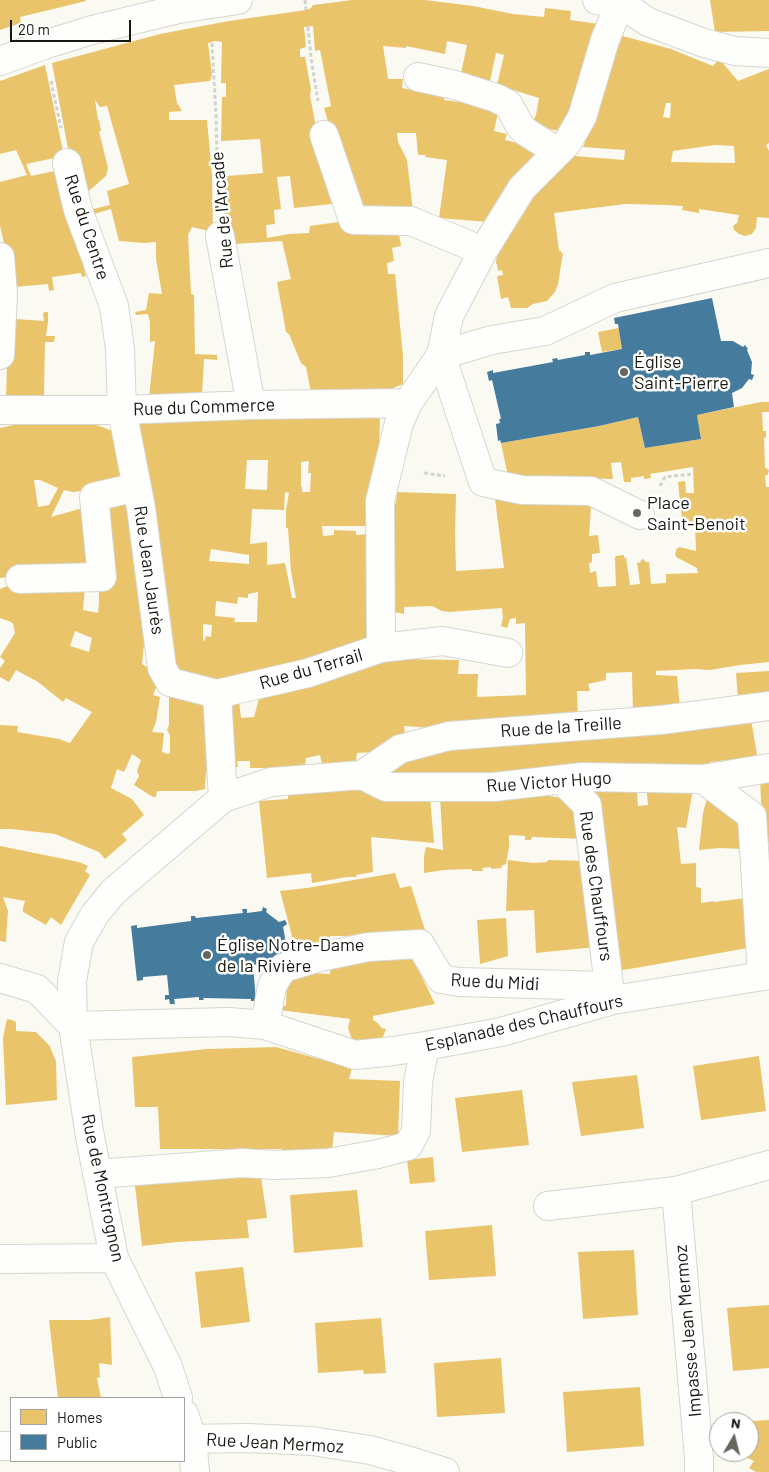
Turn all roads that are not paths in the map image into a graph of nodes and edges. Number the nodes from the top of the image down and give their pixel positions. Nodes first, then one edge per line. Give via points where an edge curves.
1 (238, 0) edge
2 (614, 1) edge
3 (178, 4) edge
4 (769, 53) edge
5 (0, 61) edge
6 (418, 78) dead end
7 (324, 135) road end
8 (558, 152) junction
9 (67, 164) road end
10 (220, 236) road end
11 (482, 251) junction
12 (0, 257) edge
13 (769, 263) edge
14 (0, 355) edge
15 (441, 355) junction
16 (408, 403) junction
17 (251, 405) junction
18 (0, 410) edge
19 (122, 410) junction
20 (137, 487) junction
21 (640, 515) dead end
22 (20, 579) dead end
23 (381, 648) junction
24 (508, 653) dead end
25 (217, 694) junction
26 (769, 706) edge
27 (769, 768) edge
28 (362, 775) junction
29 (703, 779) junction
30 (562, 780) junction
31 (223, 798) junction
32 (765, 976) edge
33 (0, 978) edge
34 (611, 993) junction
35 (265, 1025) junction
36 (73, 1026) junction
37 (425, 1046) junction
38 (769, 1165) edge
39 (97, 1174) junction
40 (676, 1191) junction
41 (548, 1206) dead end
42 (114, 1258) junction
43 (0, 1259) edge
44 (178, 1397) edge
45 (186, 1430) edge
46 (195, 1472) edge
47 (445, 1472) edge
48 (699, 1472) edge

1 - 3 street
2 - 4 street via 648,22 704,43 735,51
2 - 8 street via 582,117
3 - 5 street
6 - 8 street via 455,85 508,104 526,132
7 - 11 street via 353,220 411,221
8 - 11 street via 522,188
9 - 19 street, Rue du Centre via 78,210 114,306 120,349
10 - 17 street, Rue de l'Arcade
11 - 15 street via 449,316
12 - 14 street via 3,294
13 - 15 street via 615,298 545,331 492,340
15 - 16 street, Rue du Terrail
15 - 21 street via 483,482 522,490 590,491
16 - 17 street, Rue du Commerce
16 - 23 street, Rue du Terrail via 380,501
17 - 19 street, Rue du Commerce
18 - 19 street, Rue du Commerce
19 - 20 street, Rue Jean Jaurès
20 - 22 street via 94,497 102,577
20 - 25 street, Rue Jean Jaurès via 162,668 170,682
23 - 24 street via 443,641
23 - 25 street, Rue du Terrail via 308,673
25 - 31 street
26 - 28 street, Rue de la Treille via 661,720 449,736 400,749
27 - 29 street, Rue Victor Hugo
28 - 30 street, Rue Victor Hugo via 386,787 494,787
28 - 31 street via 271,782
29 - 30 street, Rue Victor Hugo via 582,777
29 - 32 street via 752,816
30 - 34 street, Rue des Chauffours via 588,805
31 - 36 street, Rue de Montrognon via 113,892 95,914 79,942 72,981
32 - 34 street, Esplanade des Chauffours
33 - 36 street via 37,989
34 - 35 street, Rue du Midi via 441,979 420,944 368,947 283,968 272,986
34 - 37 street, Esplanade des Chauffours via 501,1032
35 - 36 street, Esplanade des Chauffours via 229,1022
35 - 37 street, Esplanade des Chauffours via 355,1055
36 - 39 street, Rue de Montrognon
37 - 39 street via 418,1082 416,1131 408,1146 328,1162 242,1163
38 - 40 street
39 - 42 street, Rue de Montrognon
40 - 41 street
40 - 48 street, Impasse Jean Mermoz
42 - 43 street
42 - 44 street, Rue de Montrognon via 168,1367
45 - 46 street
45 - 47 street, Rue Jean Mermoz via 248,1438 312,1441 370,1450

